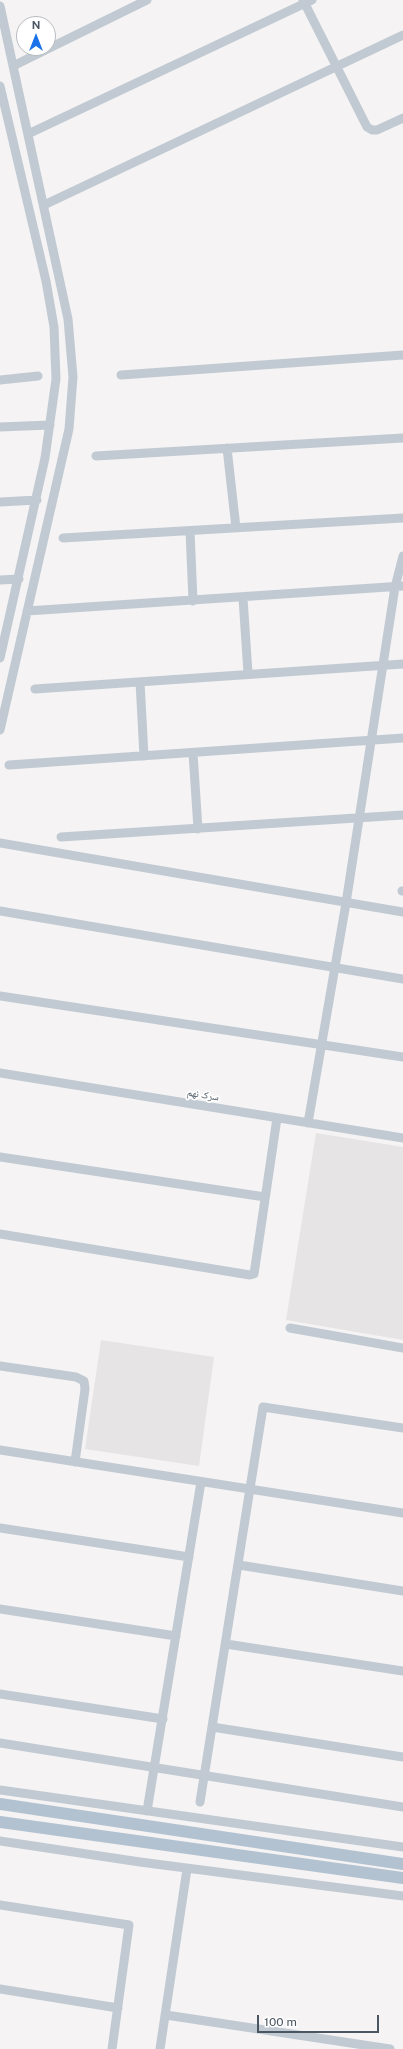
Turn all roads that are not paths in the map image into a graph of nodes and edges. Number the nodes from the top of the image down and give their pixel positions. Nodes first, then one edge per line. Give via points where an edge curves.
1 (147, 0) edge
2 (307, 1) edge
3 (0, 6) edge
4 (403, 35) edge
5 (13, 66) junction
6 (336, 66) junction
7 (0, 86) edge
8 (403, 118) edge
9 (28, 134) junction
10 (44, 205) junction
11 (403, 355) edge
12 (122, 375) dead end
13 (38, 376) dead end
14 (0, 380) edge
15 (50, 425) junction
16 (0, 428) edge
17 (403, 438) edge
18 (227, 448) junction
19 (96, 456) dead end
20 (37, 500) junction
21 (0, 502) edge
22 (403, 518) edge
23 (236, 528) junction
24 (190, 532) junction
25 (63, 538) dead end
26 (403, 556) edge
27 (19, 579) junction
28 (0, 580) edge
29 (399, 587) edge
30 (243, 598) junction
31 (193, 601) junction
32 (27, 611) junction
33 (0, 656) edge
34 (383, 664) junction
35 (403, 664) edge
36 (248, 674) junction
37 (140, 682) junction
38 (35, 689) dead end
39 (0, 730) edge
40 (403, 738) edge
41 (371, 741) junction
42 (193, 753) junction
43 (144, 756) junction
44 (9, 765) dead end
45 (403, 815) edge
46 (360, 817) junction
47 (198, 829) junction
48 (61, 837) dead end
49 (0, 843) edge
50 (346, 903) junction
51 (0, 911) edge
52 (403, 912) edge
53 (336, 967) junction
54 (403, 979) edge
55 (0, 996) edge
56 (322, 1045) junction
57 (403, 1057) edge
58 (0, 1073) edge
59 (277, 1118) junction
60 (308, 1123) junction
61 (403, 1138) edge
62 (0, 1157) edge
63 (265, 1197) junction
64 (0, 1234) edge
65 (290, 1328) dead end
66 (403, 1348) edge
67 (0, 1366) edge
68 (403, 1428) edge
69 (0, 1450) edge
70 (75, 1462) junction
71 (201, 1482) junction
72 (250, 1489) junction
73 (403, 1513) edge
74 (0, 1528) edge
75 (189, 1557) junction
76 (239, 1565) junction
77 (403, 1591) edge
78 (0, 1609) edge
79 (176, 1636) junction
80 (226, 1644) junction
81 (403, 1671) edge
82 (0, 1694) edge
83 (163, 1719) junction
84 (212, 1727) junction
85 (0, 1743) edge
86 (403, 1757) edge
87 (155, 1767) junction
88 (205, 1774) junction
89 (0, 1790) edge
90 (200, 1802) dead end
91 (0, 1804) edge
92 (403, 1807) edge
93 (147, 1811) junction
94 (0, 1822) edge
95 (0, 1841) edge
96 (403, 1847) edge
97 (403, 1864) edge
98 (187, 1869) junction
99 (403, 1878) edge
100 (403, 1896) edge
101 (0, 1905) edge
102 (0, 1989) edge
103 (118, 2008) junction
104 (166, 2015) junction
105 (112, 2049) edge
106 (160, 2049) edge
107 (390, 2049) edge

1 - 5 street
2 - 6 street
2 - 9 street
3 - 5 street
4 - 6 street
5 - 9 street
6 - 8 street via 367,127 377,130
6 - 10 street
7 - 15 street via 46,281 54,326 56,379
9 - 10 street
10 - 32 street via 68,319 73,377 69,429
11 - 12 street
13 - 14 street
15 - 16 street
15 - 20 street
17 - 18 street
18 - 19 street
18 - 23 street
20 - 21 street
20 - 27 street
22 - 23 street
23 - 24 street
24 - 25 street
24 - 31 street
26 - 29 street
27 - 28 street
27 - 33 street
29 - 30 street
29 - 34 street
30 - 31 street
30 - 36 street
31 - 32 street
32 - 39 street
34 - 35 street
34 - 36 street
34 - 41 street
36 - 37 street
37 - 38 street
37 - 43 street
40 - 41 street
41 - 42 street
41 - 46 street
42 - 43 street
42 - 47 street
43 - 44 street
45 - 46 street
46 - 47 street
46 - 50 street
47 - 48 street
49 - 50 street
50 - 52 street
50 - 53 street
51 - 53 street
53 - 54 street
53 - 56 street
55 - 56 street
56 - 57 street
56 - 60 street
58 - 59 street, سرک نهم
59 - 60 street, سرک نهم
59 - 63 street
60 - 61 street, سرک نهم
62 - 63 street
63 - 64 street via 255,1271 250,1275
65 - 66 street
67 - 70 street via 76,1377 84,1381
68 - 72 street via 263,1407
69 - 70 street
70 - 71 street
71 - 72 street
71 - 75 street
72 - 73 street
72 - 76 street
74 - 75 street
75 - 79 street
76 - 77 street
76 - 80 street
78 - 79 street
79 - 83 street
80 - 81 street
80 - 84 street
82 - 83 street
83 - 87 street
84 - 86 street
84 - 88 street
85 - 87 street
87 - 88 street
87 - 93 street
88 - 90 street
88 - 92 street
89 - 93 street
91 - 97 main road
93 - 96 street
94 - 99 main road
95 - 98 street
98 - 100 street
98 - 104 street
101 - 103 street via 129,1925
102 - 103 street
103 - 105 street
104 - 106 street
104 - 107 street

